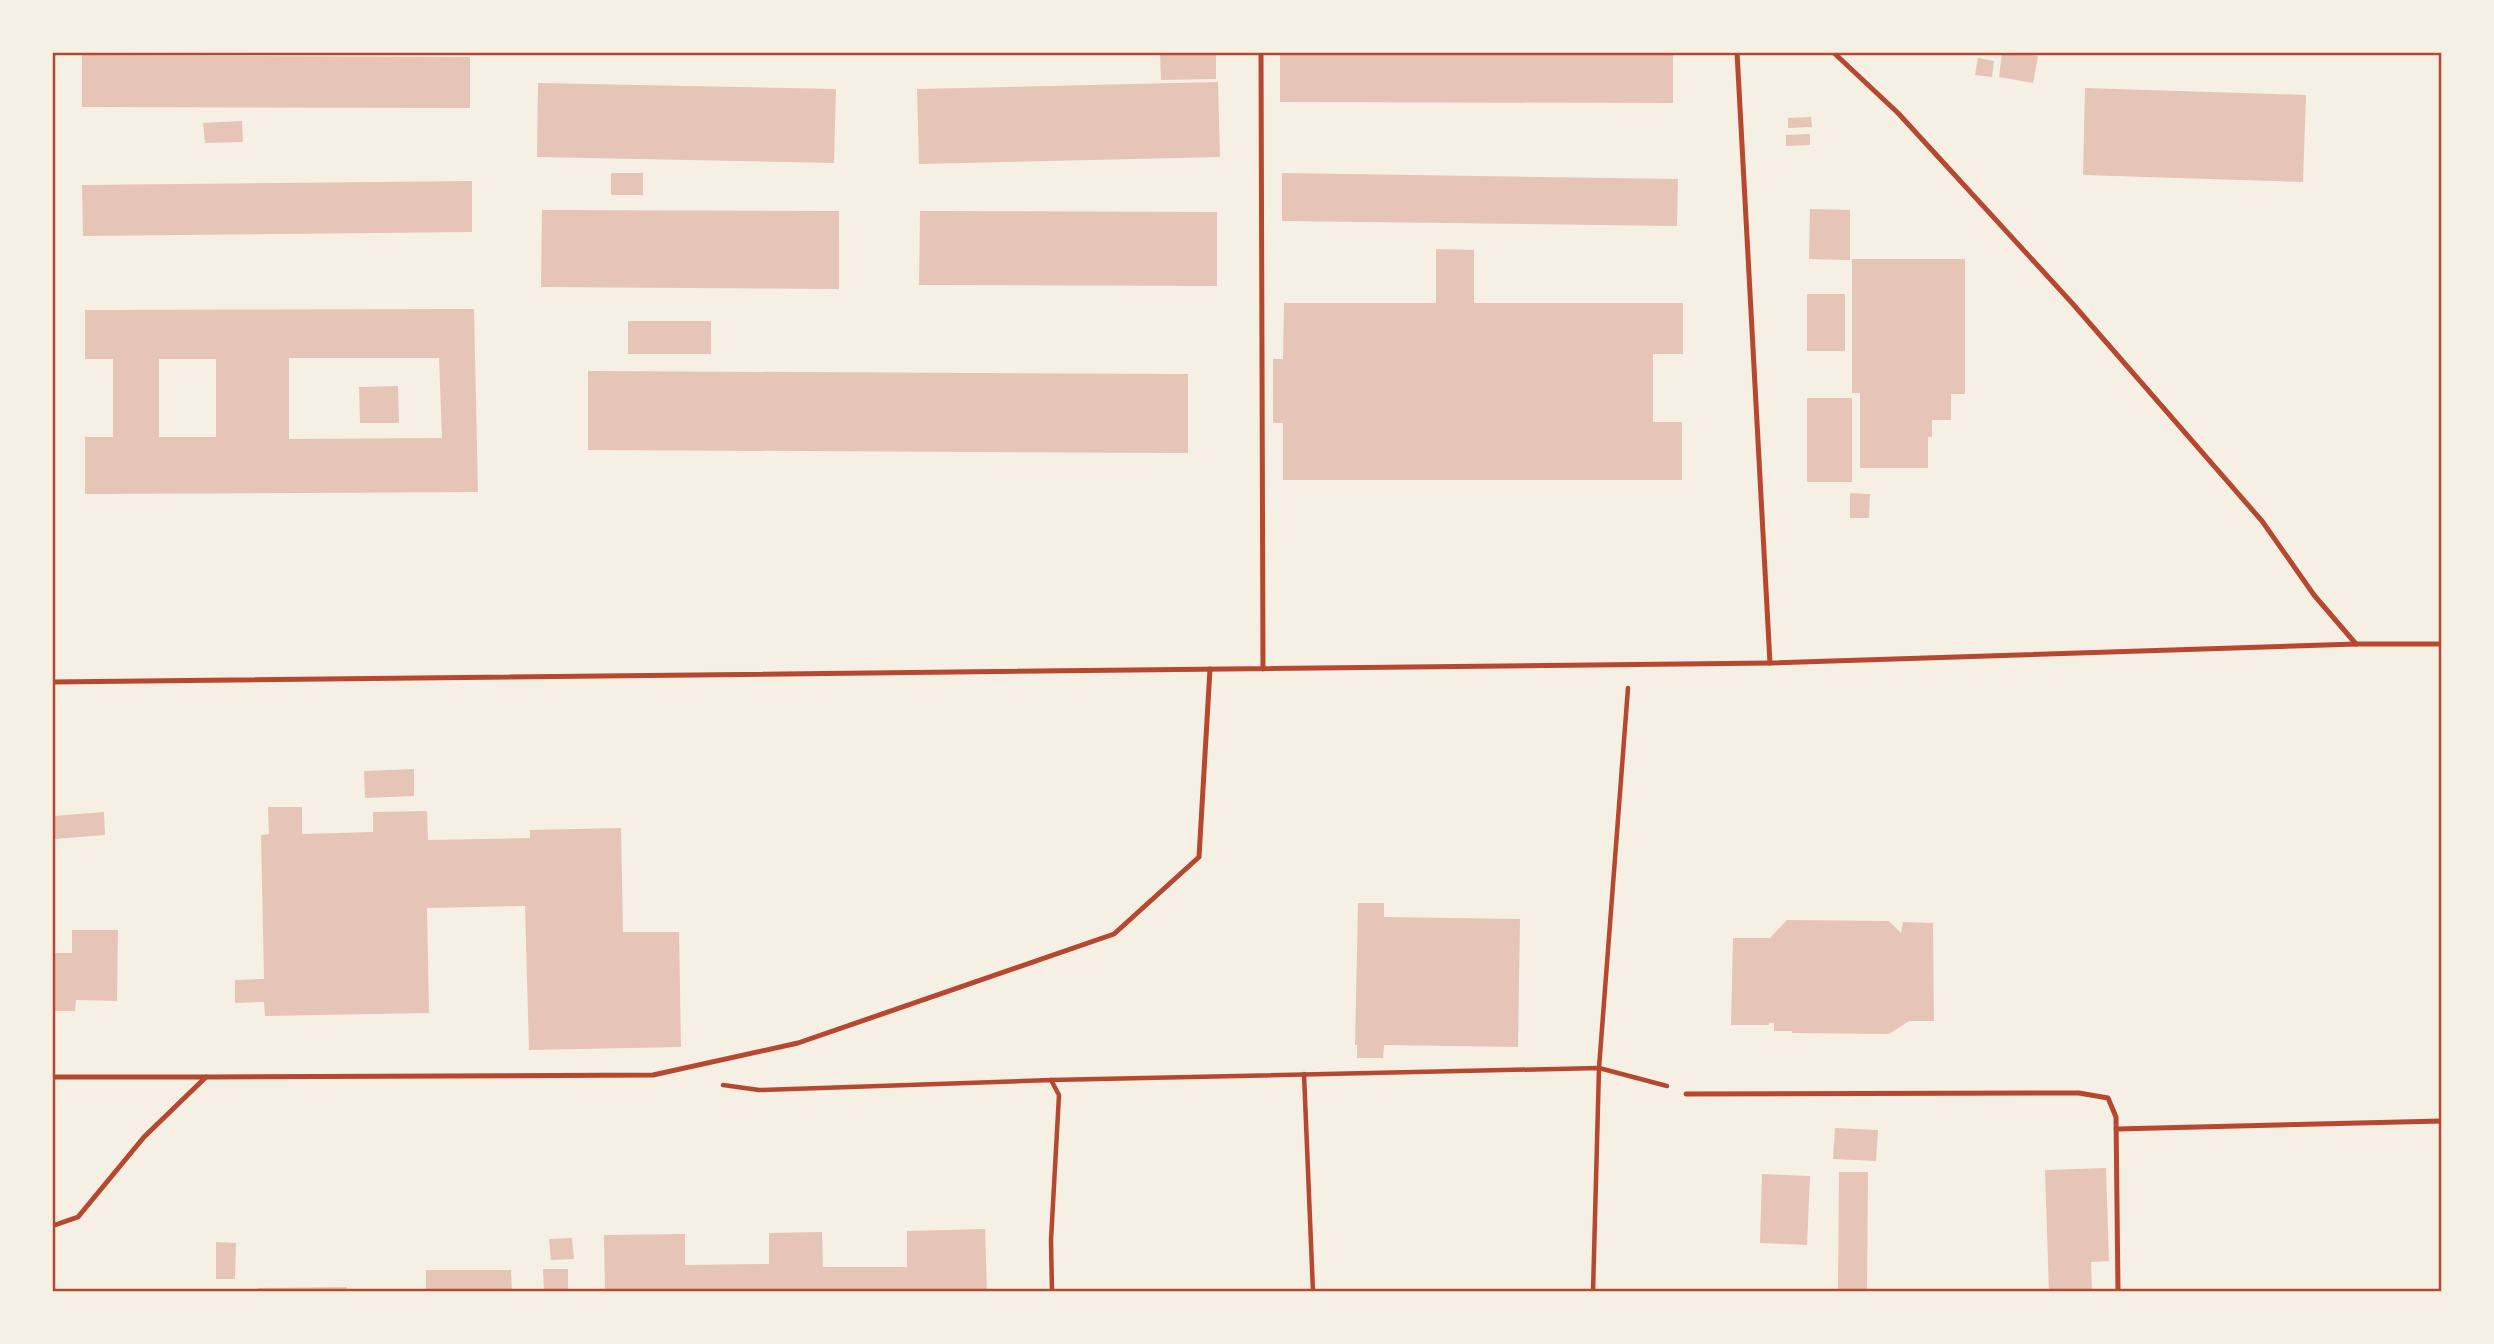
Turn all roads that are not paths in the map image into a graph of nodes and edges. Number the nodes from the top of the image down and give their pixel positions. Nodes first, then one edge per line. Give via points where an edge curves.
1 (1261, 52) edge
2 (1737, 52) edge
3 (1833, 52) edge
4 (2356, 644) junction
5 (2441, 644) edge
6 (1770, 663) junction
7 (1210, 669) junction
8 (1263, 669) junction
9 (52, 682) edge
10 (52, 1076) edge
11 (206, 1077) junction
12 (1686, 1094) road end
13 (2441, 1121) edge
14 (2116, 1129) junction
15 (52, 1226) edge
16 (2118, 1292) edge

1 - 8 lane
2 - 6 lane
3 - 4 lane via 1898,113 2072,303 2262,521 2314,595
4 - 5 lane
4 - 6 lane
6 - 8 lane
7 - 8 lane
7 - 9 lane
7 - 11 lane via 1199,857 1114,934 798,1043 653,1075
10 - 11 lane
11 - 15 lane via 144,1137 78,1217
12 - 14 lane via 2079,1093 2108,1098
13 - 14 lane
14 - 16 lane

